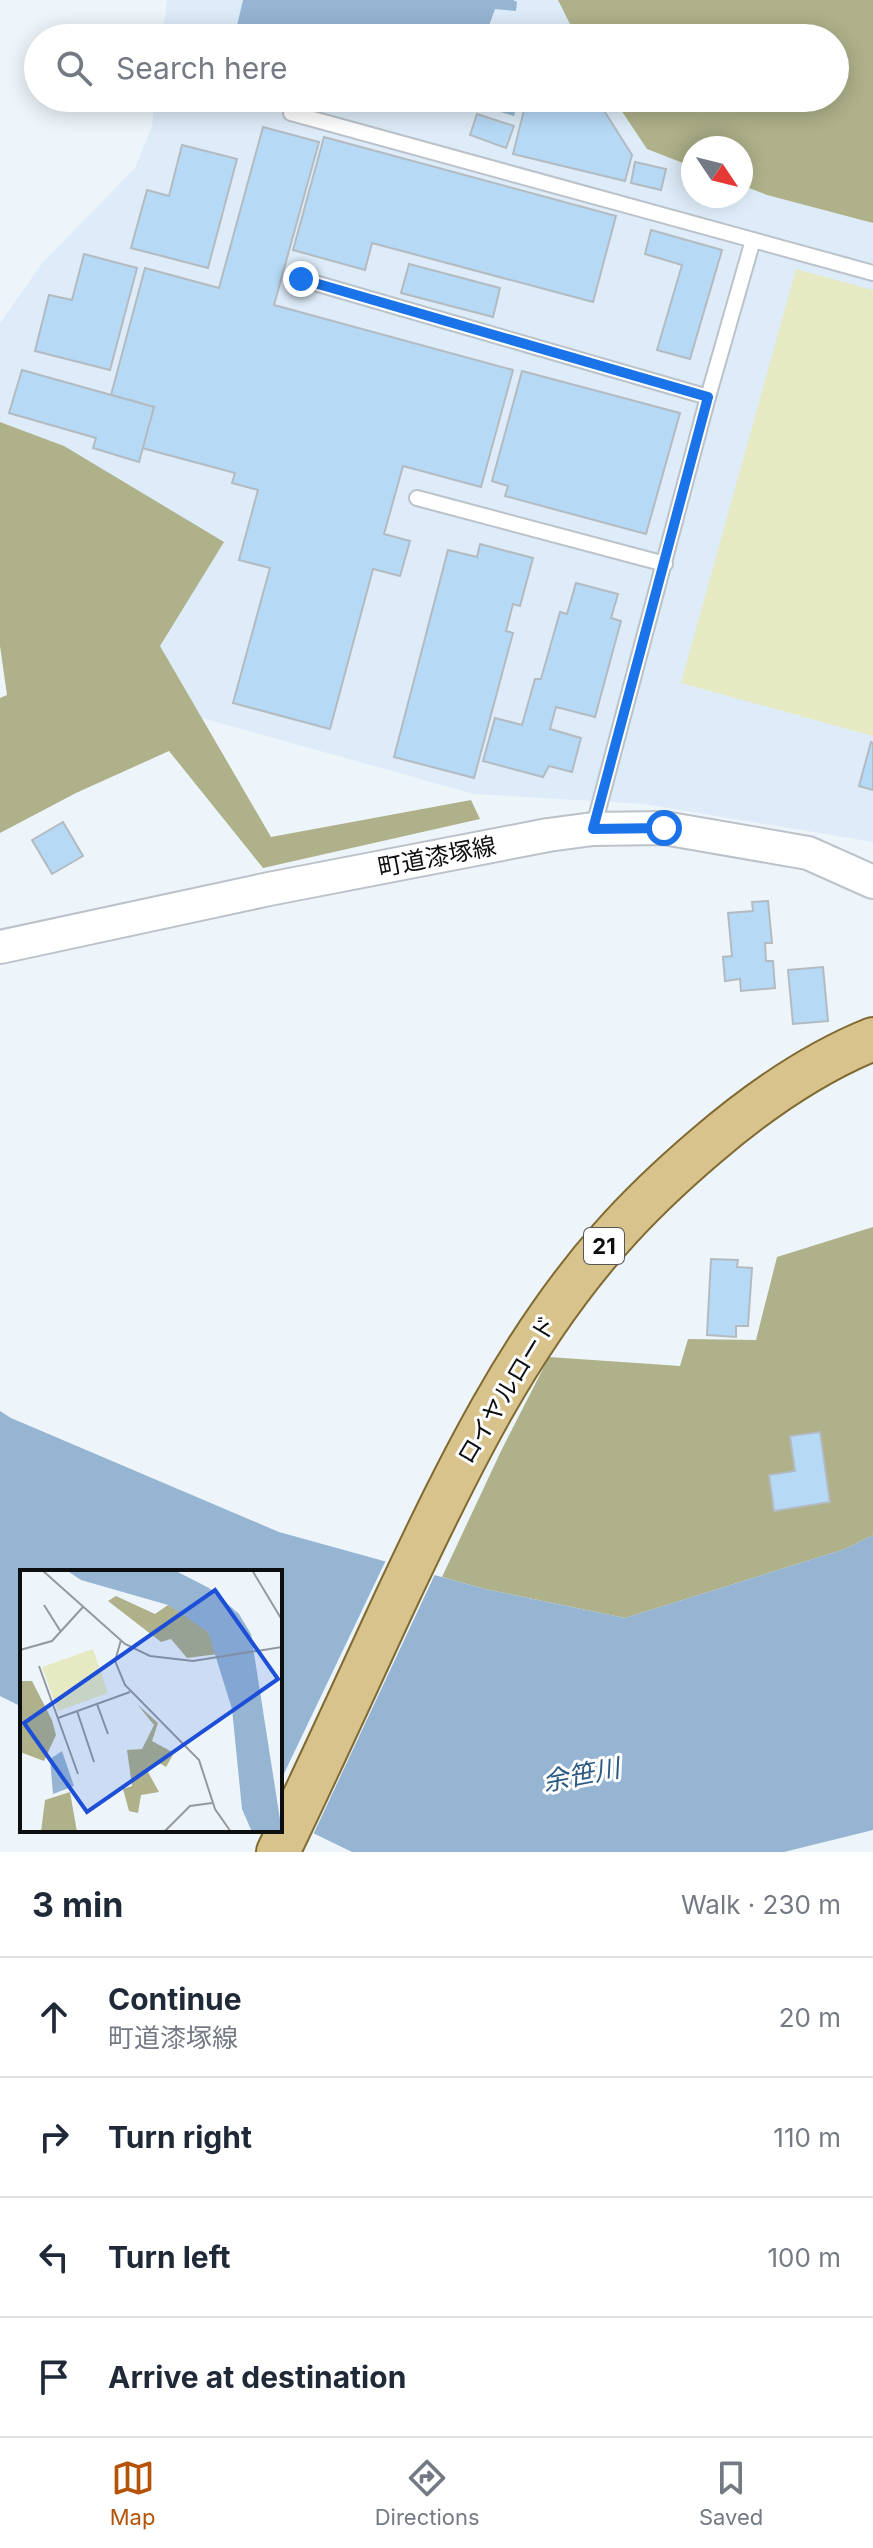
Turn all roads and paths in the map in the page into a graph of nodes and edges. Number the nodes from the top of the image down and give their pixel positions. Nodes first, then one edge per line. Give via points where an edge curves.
1 (291, 113) dead end
2 (753, 240) junction
3 (873, 273) edge
4 (301, 279) dead end
5 (708, 397) junction
6 (417, 498) dead end
7 (665, 564) junction
8 (593, 829) junction
9 (873, 882) edge
10 (0, 947) edge
11 (873, 1039) edge
12 (282, 1844) edge

1 - 2 lane
2 - 3 lane
2 - 5 lane
4 - 5 lane
5 - 7 lane
6 - 7 lane
7 - 8 lane
8 - 9 street, 町道漆塚線 via 664,828 808,853
8 - 10 street, 町道漆塚線 via 269,889
11 - 12 main road, ロイヤルロード / 21 via 800,1075 736,1121 663,1183 556,1307 508,1381 425,1536

